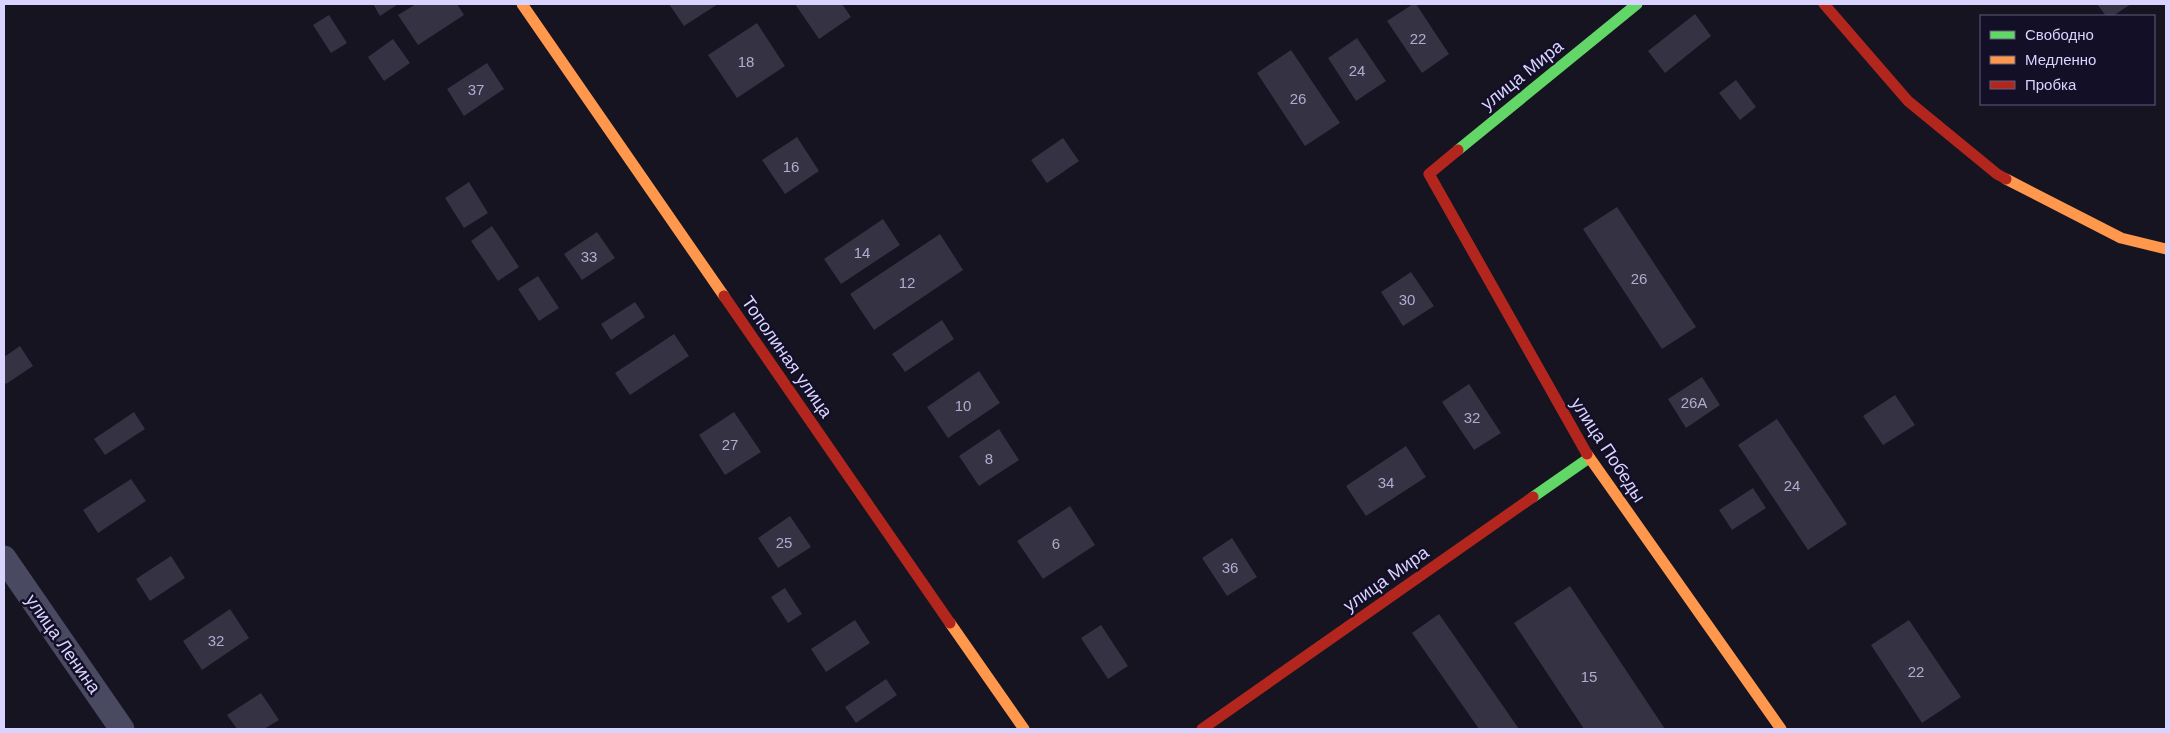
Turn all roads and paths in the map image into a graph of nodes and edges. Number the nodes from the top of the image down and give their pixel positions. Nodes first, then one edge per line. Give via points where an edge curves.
1 (522, 4) edge
2 (1637, 4) edge
3 (1824, 4) edge
4 (1429, 174) joint
5 (2166, 249) edge
6 (1589, 458) junction
7 (4, 558) edge
8 (122, 729) edge
9 (1024, 729) edge
10 (1202, 729) edge
11 (1781, 729) edge

1 - 9 street, Тополиная улица
2 - 4 street, улица Мира
3 - 5 street via 1908,101 1997,174 2121,238
4 - 6 street, улица Победы
6 - 10 street, улица Мира
6 - 11 street, улица Победы
7 - 8 street, улица Ленина

